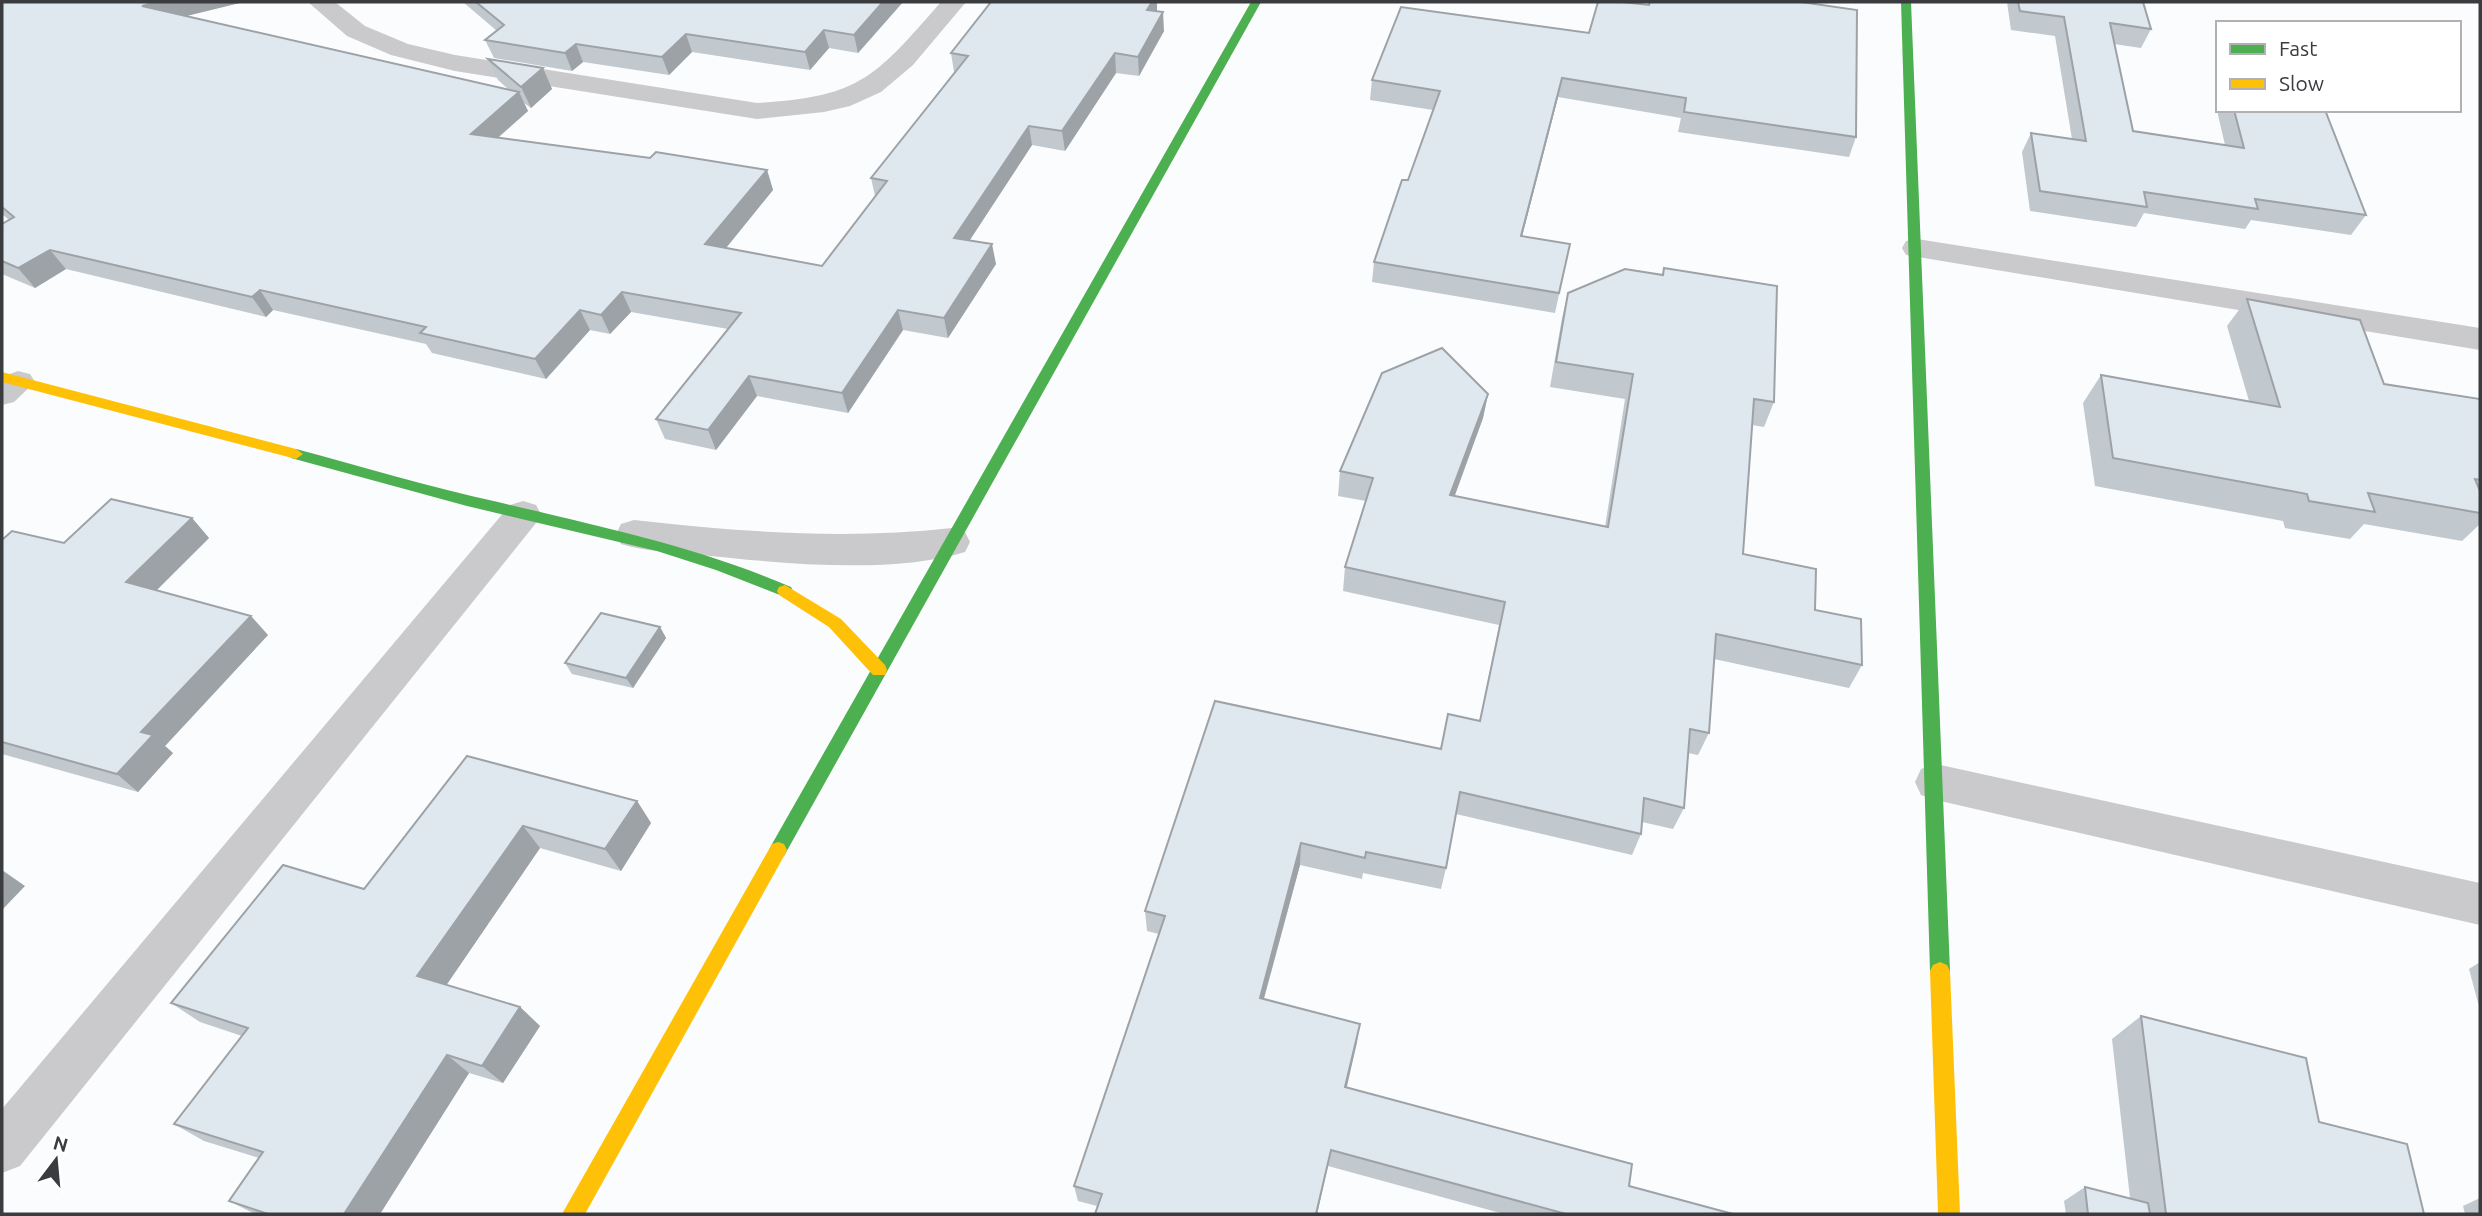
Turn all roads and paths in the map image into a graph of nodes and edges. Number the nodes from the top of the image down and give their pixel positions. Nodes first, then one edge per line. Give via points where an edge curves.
1 (320, 2) edge
2 (954, 2) edge
3 (1256, 2) edge
4 (1906, 2) edge
5 (1917, 248) junction
6 (2480, 339) edge
7 (7, 384) edge
8 (523, 514) junction
9 (603, 530) junction
10 (952, 542) junction
11 (879, 670) junction
12 (1936, 782) junction
13 (2480, 904) edge
14 (2, 1148) edge
15 (573, 1214) edge
16 (1949, 1214) edge

1 - 2 street via 356,31 400,50 482,68 757,111 804,108 848,97 884,79
3 - 10 street
4 - 5 street
5 - 6 street
5 - 12 street
7 - 8 street
8 - 9 street
8 - 14 street
9 - 10 street via 803,551 865,551
9 - 11 street via 741,571 778,588 817,609 850,636
10 - 11 street
11 - 15 street
12 - 13 street
12 - 16 street

